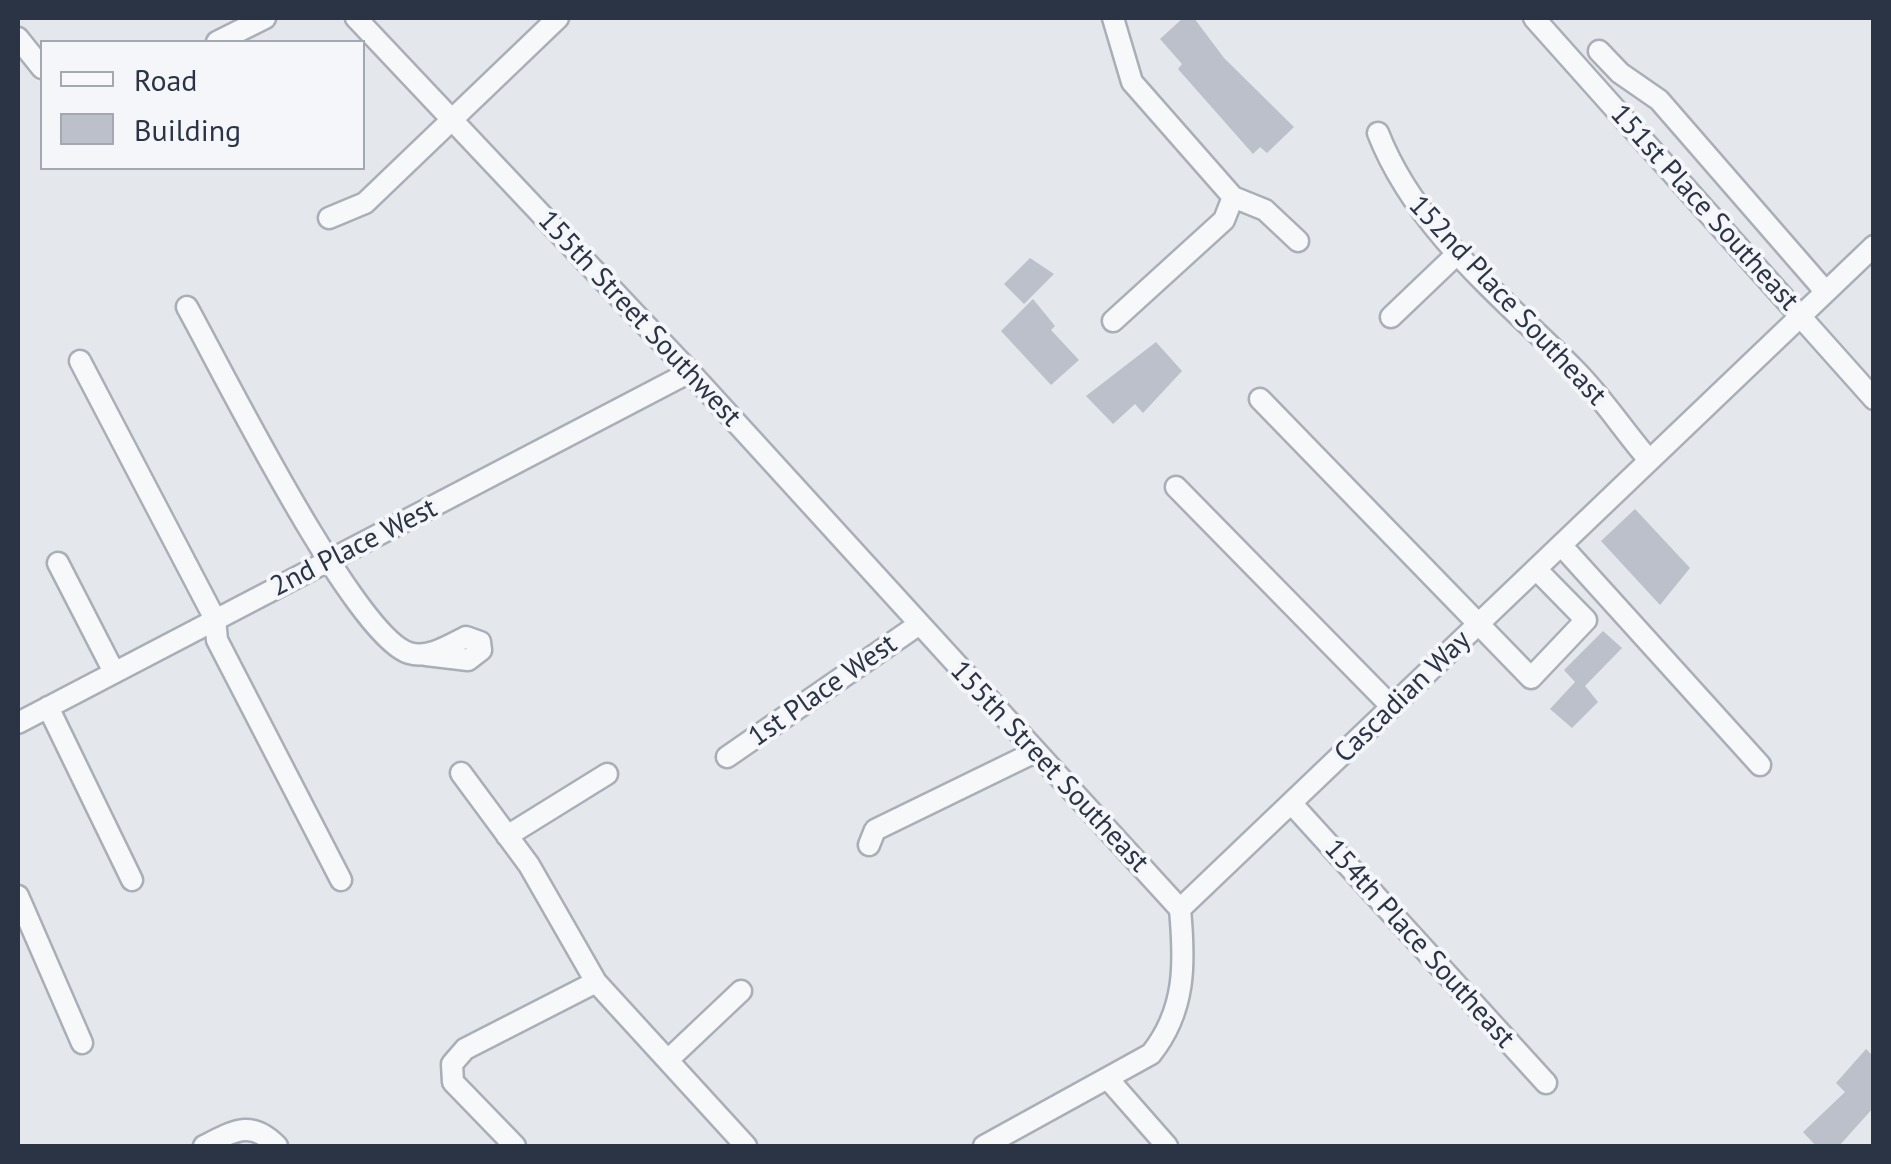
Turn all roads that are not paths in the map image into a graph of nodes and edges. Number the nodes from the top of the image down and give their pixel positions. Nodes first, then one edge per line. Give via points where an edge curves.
1 (266, 18) edge
2 (356, 18) edge
3 (558, 18) edge
4 (1113, 18) edge
5 (1534, 18) edge
6 (18, 38) edge
7 (221, 40) edge
8 (1599, 51) dead end
9 (40, 66) edge
10 (452, 118) junction
11 (1378, 134) dead end
12 (1233, 198) junction
13 (329, 218) dead end
14 (1298, 241) dead end
15 (1874, 246) edge
16 (1458, 252) junction
17 (1825, 291) junction
18 (187, 307) dead end
19 (1800, 315) junction
20 (1391, 318) dead end
21 (1113, 321) dead end
22 (80, 361) dead end
23 (690, 372) junction
24 (1260, 398) dead end
25 (1874, 399) edge
26 (1649, 460) junction
27 (1176, 487) dead end
28 (1561, 545) junction
29 (330, 561) junction
30 (58, 563) dead end
31 (1536, 569) junction
32 (216, 619) junction
33 (1480, 623) junction
34 (918, 625) junction
35 (426, 655) dead end
36 (114, 672) junction
37 (48, 708) junction
38 (1392, 708) junction
39 (18, 723) edge
40 (1035, 752) junction
41 (727, 757) dead end
42 (1760, 766) dead end
43 (461, 773) dead end
44 (607, 774) dead end
45 (1292, 804) junction
46 (507, 836) junction
47 (869, 845) dead end
48 (132, 880) dead end
49 (341, 880) dead end
50 (18, 896) edge
51 (1180, 909) junction
52 (596, 982) junction
53 (741, 990) dead end
54 (82, 1044) dead end
55 (668, 1060) junction
56 (1109, 1080) junction
57 (1546, 1083) dead end
58 (204, 1146) edge
59 (277, 1146) edge
60 (515, 1146) edge
61 (746, 1146) edge
62 (984, 1146) edge
63 (1167, 1146) edge

1 - 7 street
2 - 10 street, 155th Street Southwest
3 - 10 street
4 - 12 street via 1132,82
5 - 19 street, 151st Place Southeast
6 - 9 street
8 - 17 street via 1659,100
10 - 13 street via 365,203
10 - 23 street, 155th Street Southwest
11 - 16 street, 152nd Place Southeast via 1408,194
12 - 14 street via 1265,210
12 - 21 street via 1224,220
15 - 17 street, Cascadian Way
16 - 20 street
16 - 26 street, 152nd Place Southeast via 1579,373
17 - 19 street, Cascadian Way
18 - 29 street
19 - 25 street, 151st Place Southeast
19 - 26 street, Cascadian Way
22 - 32 street
23 - 29 street, 2nd Place West
23 - 34 street, 155th Street Southwest
24 - 33 street
26 - 28 street, Cascadian Way
27 - 38 street
28 - 31 street, Cascadian Way
28 - 42 street
29 - 32 street, 2nd Place West
29 - 35 street via 397,648
30 - 36 street
31 - 33 street, Cascadian Way
31 - 33 street via 1586,620 1531,678
32 - 36 street, 2nd Place West
32 - 49 street via 217,640
33 - 38 street, Cascadian Way
34 - 40 street, 155th Street Southeast
34 - 41 street, 1st Place West
36 - 37 street, 2nd Place West
37 - 39 street, 2nd Place West
37 - 48 street
38 - 45 street, Cascadian Way
40 - 47 street via 876,830
40 - 51 street, 155th Street Southeast
43 - 46 street
44 - 46 street
45 - 51 street, Cascadian Way
45 - 57 street, 154th Place Southeast
46 - 52 street
50 - 54 street
51 - 56 street via 1180,1000 1151,1054
52 - 55 street
52 - 60 street via 465,1049 452,1064 454,1082
53 - 55 street
55 - 61 street
56 - 62 street
56 - 63 street
58 - 59 street via 240,1128 256,1128

